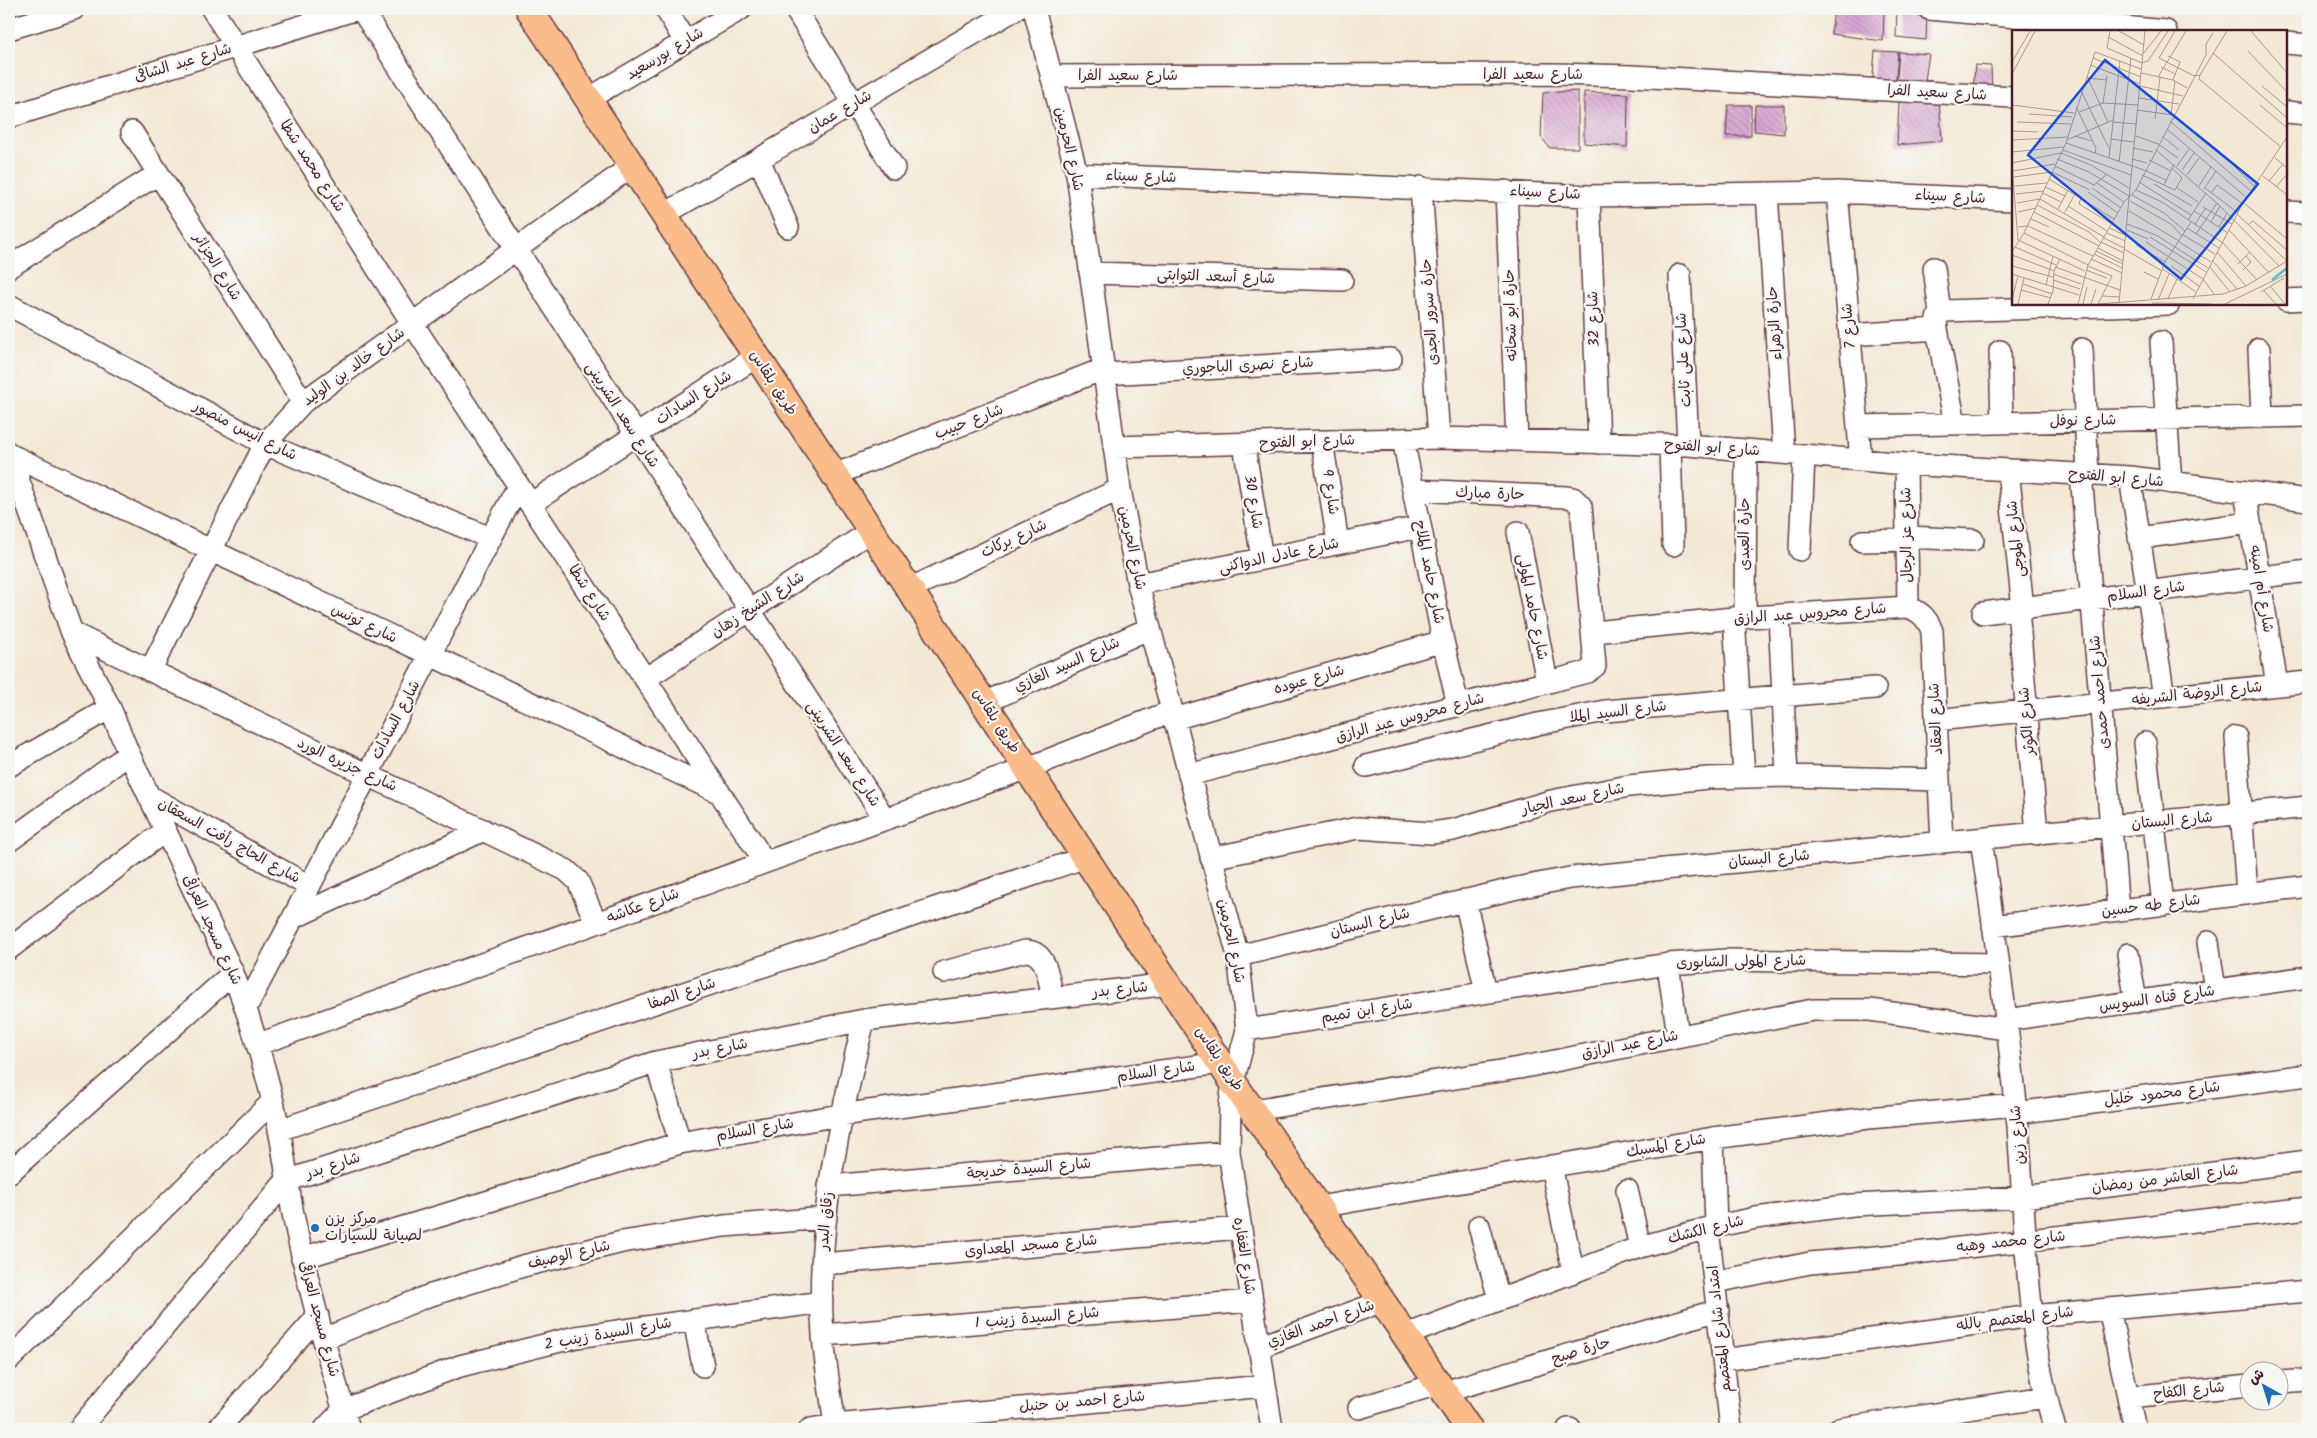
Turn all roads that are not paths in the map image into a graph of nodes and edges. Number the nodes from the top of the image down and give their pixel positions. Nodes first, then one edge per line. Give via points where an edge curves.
1 (74, 9) edge
2 (212, 9) edge
3 (357, 9) edge
4 (362, 9) edge
5 (528, 9) edge
6 (666, 9) edge
7 (741, 9) edge
8 (795, 9) edge
9 (1034, 9) edge
10 (1929, 9) edge
11 (1009, 11) edge
12 (9, 29) edge
13 (2155, 30) edge
14 (684, 42) junction
15 (2287, 43) edge
16 (2308, 45) edge
17 (235, 47) junction
18 (1051, 76) junction
19 (2012, 97) edge
20 (588, 99) junction
21 (854, 104) junction
22 (2287, 112) edge
23 (2308, 114) edge
24 (9, 117) edge
25 (132, 132) dead end
26 (759, 159) junction
27 (632, 166) junction
28 (894, 168) dead end
29 (158, 174) junction
30 (1077, 174) junction
31 (1421, 187) junction
32 (1506, 191) junction
33 (1837, 192) junction
34 (1766, 193) junction
35 (1589, 196) junction
36 (2012, 200) edge
37 (2287, 212) edge
38 (2308, 213) edge
39 (663, 215) junction
40 (788, 227) dead end
41 (516, 249) junction
42 (9, 267) edge
43 (1934, 268) dead end
44 (1090, 273) junction
45 (1680, 275) dead end
46 (1342, 280) dead end
47 (2308, 299) edge
48 (2287, 300) edge
49 (2137, 305) edge
50 (9, 306) edge
51 (1938, 321) junction
52 (412, 323) junction
53 (1850, 335) junction
54 (2162, 342) dead end
55 (2082, 349) dead end
56 (2259, 349) dead end
57 (2000, 351) dead end
58 (756, 357) junction
59 (1391, 359) dead end
60 (1104, 372) junction
61 (302, 402) junction
62 (2308, 416) edge
63 (2262, 417) junction
64 (2167, 419) junction
65 (2086, 420) junction
66 (2002, 422) junction
67 (1955, 424) junction
68 (1858, 426) junction
69 (636, 435) junction
70 (1439, 438) junction
71 (1403, 439) junction
72 (1517, 440) junction
73 (1322, 442) junction
74 (1599, 442) junction
75 (265, 444) junction
76 (1244, 444) junction
77 (1679, 445) junction
78 (1114, 447) junction
79 (1746, 450) junction
80 (9, 454) edge
81 (1794, 454) junction
82 (1861, 460) junction
83 (1906, 464) junction
84 (2008, 470) junction
85 (834, 475) junction
86 (2084, 475) junction
87 (2130, 478) junction
88 (2171, 482) junction
89 (518, 486) junction
90 (1120, 489) junction
91 (1413, 490) junction
92 (2245, 492) junction
93 (1567, 497) joint
94 (2308, 500) edge
95 (530, 504) junction
96 (2250, 523) junction
97 (1420, 527) junction
98 (871, 531) junction
99 (1518, 532) dead end
100 (490, 538) junction
101 (2139, 538) junction
102 (1907, 539) junction
103 (1973, 540) dead end
104 (1862, 541) dead end
105 (1338, 544) junction
106 (1673, 545) dead end
107 (210, 550) junction
108 (1800, 550) dead end
109 (1262, 559) junction
110 (2308, 571) edge
111 (2259, 577) junction
112 (1138, 584) junction
113 (909, 589) junction
114 (2148, 592) junction
115 (2092, 599) junction
116 (1908, 607) junction
117 (2020, 608) junction
118 (749, 611) junction
119 (1983, 613) dead end
120 (1779, 616) junction
121 (1740, 618) junction
122 (1150, 628) junction
123 (1594, 632) junction
124 (72, 634) junction
125 (1443, 641) junction
126 (430, 655) junction
127 (150, 671) junction
128 (645, 679) junction
129 (1547, 682) junction
130 (2308, 682) edge
131 (2277, 685) junction
132 (1875, 688) dead end
133 (1783, 695) junction
134 (2164, 697) junction
135 (1739, 699) junction
136 (984, 703) junction
137 (2101, 704) junction
138 (1458, 705) junction
139 (110, 708) junction
140 (2026, 711) junction
141 (1173, 715) junction
142 (1936, 720) junction
143 (2236, 737) dead end
144 (2144, 743) dead end
145 (129, 754) junction
146 (9, 766) edge
147 (1366, 766) dead end
148 (1028, 768) junction
149 (367, 775) junction
150 (1189, 775) junction
151 (1787, 776) junction
152 (1744, 777) junction
153 (1939, 780) junction
154 (720, 794) junction
155 (149, 796) junction
156 (2308, 807) edge
157 (2241, 814) junction
158 (885, 819) junction
159 (2153, 822) junction
160 (2111, 826) junction
161 (166, 830) junction
162 (484, 830) junction
163 (2036, 834) junction
164 (1981, 839) junction
165 (9, 841) edge
166 (1942, 843) junction
167 (1086, 857) junction
168 (1211, 858) junction
169 (765, 862) junction
170 (310, 886) junction
171 (2308, 886) edge
172 (2247, 894) junction
173 (1465, 900) junction
174 (2163, 905) junction
175 (2118, 910) junction
176 (293, 918) junction
177 (596, 923) junction
178 (1993, 926) junction
179 (2208, 942) dead end
180 (9, 949) edge
181 (2128, 954) dead end
182 (1238, 956) junction
183 (1668, 964) junction
184 (1998, 964) junction
185 (944, 972) dead end
186 (232, 973) junction
187 (2308, 977) edge
188 (1169, 984) junction
189 (2215, 991) junction
190 (1486, 992) junction
191 (1053, 997) junction
192 (2136, 1002) junction
193 (246, 1008) junction
194 (864, 1020) junction
195 (2006, 1025) junction
196 (1247, 1030) junction
197 (1678, 1036) junction
198 (259, 1044) junction
199 (656, 1062) junction
200 (1227, 1072) junction
201 (2308, 1075) edge
202 (272, 1102) junction
203 (2016, 1109) junction
204 (1253, 1110) junction
205 (840, 1115) junction
206 (279, 1130) junction
207 (1713, 1138) junction
208 (680, 1143) junction
209 (1229, 1152) junction
210 (2308, 1161) edge
211 (1551, 1166) junction
212 (9, 1173) edge
213 (286, 1181) junction
214 (830, 1186) junction
215 (1627, 1190) dead end
216 (2023, 1197) junction
217 (1319, 1207) junction
218 (2308, 1208) edge
219 (826, 1218) junction
220 (1479, 1226) dead end
221 (1712, 1227) junction
222 (1240, 1228) junction
223 (2026, 1240) junction
224 (1640, 1247) junction
225 (302, 1258) junction
226 (823, 1264) junction
227 (1573, 1271) junction
228 (1715, 1282) junction
229 (2308, 1292) edge
230 (1499, 1299) junction
231 (1252, 1301) junction
232 (1383, 1301) junction
233 (822, 1302) junction
234 (2109, 1309) junction
235 (1718, 1310) junction
236 (318, 1316) junction
237 (2032, 1316) junction
238 (694, 1320) junction
239 (823, 1335) junction
240 (1406, 1335) junction
241 (324, 1339) junction
242 (1259, 1347) junction
243 (9, 1360) edge
244 (1724, 1360) junction
245 (703, 1366) dead end
246 (2308, 1380) edge
247 (2290, 1381) edge
248 (2240, 1385) edge
249 (1265, 1386) junction
250 (1441, 1388) junction
251 (2045, 1397) junction
252 (2128, 1397) junction
253 (1359, 1408) dead end
254 (346, 1419) edge
255 (835, 1425) junction
256 (78, 1429) edge
257 (218, 1429) edge
258 (325, 1429) edge
259 (810, 1429) edge
260 (1272, 1429) edge
261 (1469, 1429) edge
262 (1731, 1429) edge
263 (1838, 1429) edge
264 (2055, 1429) edge
265 (2135, 1429) edge

1 - 12 street
2 - 17 street, شارع محمد شطا
3 - 17 street, شارع عبد الشافى
4 - 41 street, شارع سعد الشربينى
5 - 20 main road, طريق بلقاس
6 - 14 street
7 - 14 street, شارع بورسعيد
8 - 21 street
9 - 18 street, شارع الحرمين
10 - 13 street
11 - 21 street, شارع عمان
14 - 20 street, شارع بورسعيد
15 - 16 street
17 - 24 street, شارع عبد الشافى
17 - 52 street, شارع محمد شطا
18 - 19 street, شارع سعيد الفرا via 1554,74
18 - 30 street, شارع الحرمين
20 - 27 main road, طريق بلقاس
21 - 26 street, شارع عمان
21 - 28 street
22 - 23 street
25 - 29 street, شارع الجزائر
26 - 39 street, شارع عمان
26 - 40 street
27 - 39 main road, طريق بلقاس
27 - 41 street, شارع خالد بن الوليد
29 - 42 street
29 - 61 street, شارع الجزائر
30 - 31 street, شارع سيناء
30 - 44 street, شارع الحرمين
31 - 32 street, شارع سيناء
31 - 70 street, حارة سرور الجدى
32 - 35 street, شارع سيناء
32 - 72 street, حارة ابو شحاته
33 - 34 street, شارع سيناء
33 - 36 street, شارع سيناء
33 - 53 street, شارع 7
34 - 35 street, شارع سيناء
34 - 81 street, حارة الزهراء
35 - 74 street, شارع 32
37 - 38 street
39 - 58 main road, طريق بلقاس
41 - 52 street, شارع خالد بن الوليد
41 - 69 street, شارع سعد الشربينى
43 - 51 street
44 - 46 street, شارع أسعد التوابتى
44 - 60 street, شارع الحرمين
45 - 77 street, شارع على ثابت
47 - 48 street
49 - 51 street via 1944,311
50 - 75 street, شارع انيس منصور
51 - 53 street
51 - 67 street
52 - 61 street, شارع خالد بن الوليد
52 - 89 street, شارع شطا
53 - 68 street, شارع 7
54 - 64 street
55 - 65 street, شارع احمد حمدى
56 - 63 street
57 - 66 street
58 - 69 street, شارع السادات
58 - 85 main road, طريق بلقاس
59 - 60 street, شارع نصرى الباجوري
60 - 78 street, شارع الحرمين
60 - 85 street, شارع حبيب
61 - 75 street, شارع خالد بن الوليد
62 - 63 street, شارع نوفل
63 - 64 street, شارع نوفل
64 - 65 street, شارع نوفل
64 - 88 street
65 - 66 street, شارع نوفل
65 - 86 street, شارع احمد حمدى
66 - 67 street, شارع نوفل
67 - 68 street, شارع نوفل
68 - 82 street, شارع 7
69 - 95 street, شارع السادات
69 - 118 street, شارع سعد الشربينى
70 - 71 street, شارع ابو الفتوح
70 - 72 street, شارع ابو الفتوح
71 - 73 street, شارع ابو الفتوح
71 - 91 street, شارع حامد الملاح
72 - 74 street, شارع ابو الفتوح
73 - 76 street, شارع ابو الفتوح
73 - 105 street, شارع 9
74 - 77 street, شارع ابو الفتوح
75 - 100 street, شارع انيس منصور
75 - 107 street, شارع خالد بن الوليد
76 - 78 street, شارع ابو الفتوح
76 - 109 street, شارع 30
77 - 79 street, شارع ابو الفتوح
77 - 106 street, شارع على ثابت
78 - 90 street, شارع الحرمين
79 - 81 street, شارع ابو الفتوح
79 - 121 street, حارة العبدى
80 - 107 street, شارع تونس
80 - 124 street, شارع مسجد العراقى
81 - 82 street, شارع ابو الفتوح
81 - 108 street, حارة الزهراء
82 - 83 street, شارع ابو الفتوح
83 - 84 street, شارع ابو الفتوح
83 - 102 street, شارع عز الرجال
84 - 86 street, شارع ابو الفتوح
84 - 117 street, شارع الموجى
85 - 98 main road, طريق بلقاس
86 - 87 street, شارع ابو الفتوح
86 - 115 street, شارع احمد حمدى
87 - 88 street, شارع ابو الفتوح
87 - 101 street
88 - 92 street, شارع ابو الفتوح
89 - 95 street, شارع شطا
89 - 100 street, شارع السادات
90 - 112 street, شارع الحرمين
90 - 113 street, شارع بركات
91 - 93 street, حارة مبارك
91 - 97 street, شارع حامد الملاح
92 - 94 street, شارع ابو الفتوح
92 - 96 street, شارع أم امينه
93 - 123 street, شارع محروس عبد الرازق via 1581,506
95 - 128 street, شارع شطا
96 - 101 street
96 - 111 street, شارع أم امينه
97 - 105 street, شارع عادل الدواكنى
97 - 125 street, شارع حامد الملاح
98 - 113 main road, طريق بلقاس
98 - 118 street, شارع الشيخ زهان
99 - 129 street, شارع حامد المولى
100 - 126 street, شارع السادات
101 - 114 street
102 - 103 street
102 - 104 street
102 - 116 street, شارع عز الرجال
105 - 109 street, شارع عادل الدواكنى
107 - 126 street, شارع تونس
107 - 127 street, شارع خالد بن الوليد
109 - 112 street, شارع عادل الدواكنى
110 - 111 street, شارع السلام
111 - 114 street, شارع السلام
111 - 131 street, شارع أم امينه
112 - 122 street, شارع الحرمين
113 - 136 main road, طريق بلقاس
114 - 115 street, شارع السلام
114 - 134 street
115 - 117 street, شارع السلام
115 - 137 street, شارع احمد حمدى
116 - 120 street, شارع محروس عبد الرازق
116 - 142 street, شارع العقاد via 1919,611 1932,630
117 - 119 street, شارع السلام
117 - 140 street, شارع الكوثر
118 - 128 street, شارع الشيخ زهان
118 - 158 street, شارع سعد الشربينى
120 - 121 street, شارع محروس عبد الرازق
120 - 133 street
121 - 123 street, شارع محروس عبد الرازق
121 - 135 street, حارة العبدى
122 - 136 street, شارع السيد الغازي
122 - 141 street, شارع الحرمين
123 - 129 street, شارع محروس عبد الرازق via 1596,661 1592,670
124 - 127 street, شارع جزيره الورد
124 - 139 street, شارع مسجد العراقى
125 - 138 street, شارع حامد الملاح
125 - 141 street, شارع عبوده
126 - 149 street, شارع السادات
126 - 154 street, شارع تونس
127 - 149 street, شارع جزيره الورد
128 - 154 street, شارع شطا
129 - 138 street, شارع محروس عبد الرازق
130 - 131 street, شارع الروضة الشريفه
131 - 134 street, شارع الروضة الشريفه
132 - 133 street, شارع السيد الملا
133 - 135 street, شارع السيد الملا
133 - 151 street
134 - 137 street, شارع الروضة الشريفه
135 - 147 street, شارع السيد الملا via 1605,711
135 - 152 street, حارة العبدى
136 - 148 main road, طريق بلقاس
137 - 140 street, شارع الروضة الشريفه
137 - 160 street, شارع احمد حمدى
138 - 150 street, شارع محروس عبد الرازق
139 - 145 street, شارع مسجد العراقى
139 - 146 street
140 - 142 street, شارع الروضة الشريفه
140 - 163 street, شارع الكوثر
141 - 148 street, شارع عبوده
141 - 150 street, شارع الحرمين
142 - 153 street, شارع العقاد
143 - 157 street
144 - 159 street
145 - 155 street, شارع مسجد العراقى
145 - 165 street
148 - 158 street, شارع عكاشه
148 - 167 main road, طريق بلقاس
149 - 162 street, شارع جزيره الورد
149 - 170 street, شارع السادات
150 - 168 street, شارع الحرمين
151 - 152 street, شارع سعد الجيار
151 - 153 street, شارع سعد الجيار
152 - 168 street, شارع سعد الجيار via 1629,786 1551,801 1453,830 1431,833 1358,828
153 - 166 street, شارع العقاد
154 - 169 street, شارع شطا
155 - 161 street, شارع مسجد العراقى
155 - 170 street, شارع الحاج رأفت السعقان
156 - 157 street, شارع البستان
157 - 159 street, شارع البستان
157 - 172 street
158 - 169 street, شارع عكاشه
159 - 160 street, شارع البستان
159 - 174 street
160 - 163 street, شارع البستان
160 - 175 street, شارع احمد حمدى
161 - 180 street
161 - 186 street, شارع مسجد العراقى
162 - 176 street
162 - 177 street, شارع جزيره الورد via 570,872 578,881
163 - 164 street, شارع البستان
164 - 166 street, شارع البستان
164 - 178 street, شارع زين
166 - 173 street, شارع البستان via 1624,872 1526,886
167 - 188 main road, طريق بلقاس
167 - 206 street, شارع الصفا
168 - 182 street, شارع الحرمين
169 - 177 street, شارع عكاشه
170 - 176 street, شارع السادات
171 - 172 street, شارع طه حسين
172 - 174 street, شارع طه حسين
173 - 182 street, شارع البستان
173 - 190 street
174 - 175 street, شارع طه حسين
175 - 178 street, شارع طه حسين
176 - 193 street, شارع السادات
177 - 198 street, شارع عكاشه
178 - 184 street, شارع زين
179 - 189 street
181 - 192 street
182 - 196 street, شارع الحرمين
183 - 184 street, شارع المولى الشابورى via 1726,960
183 - 190 street, شارع المولى الشابورى
183 - 197 street
184 - 195 street, شارع زين
185 - 191 street via 1034,951 1044,963
186 - 193 street, شارع مسجد العراقى
186 - 212 street
187 - 189 street, شارع قناه السويس
188 - 191 street, شارع بدر
188 - 200 main road, طريق بلقاس
189 - 192 street, شارع قناه السويس
190 - 196 street, شارع ابن تميم
191 - 194 street, شارع بدر
192 - 195 street, شارع قناه السويس
193 - 198 street, شارع مسجد العراقى
194 - 199 street, شارع بدر
194 - 205 street, زقاق البدر
195 - 197 street, شارع عبد الرازق via 1841,1008 1785,1014
195 - 203 street, شارع زين
196 - 200 street, شارع الحرمين
197 - 204 street, شارع عبد الرازق via 1519,1068
198 - 202 street, شارع مسجد العراقى
199 - 208 street
199 - 213 street, شارع بدر
200 - 204 main road, طريق بلقاس
200 - 205 street, شارع السلام
200 - 209 street, شارع الغفاره
201 - 203 street, شارع محمود خليل
202 - 206 street, شارع مسجد العراقى
202 - 243 street
203 - 207 street, شارع المسبك via 1868,1118
203 - 216 street, شارع زين
204 - 217 main road, طريق بلقاس
205 - 208 street, شارع السلام
205 - 214 street, زقاق البدر
206 - 213 street, شارع مسجد العراقى
207 - 211 street, شارع المسبك
207 - 221 street, امتداد شارع المعتصم
208 - 225 street, شارع السلام
209 - 214 street, شارع السيدة خديجة
209 - 222 street, شارع الغفاره
210 - 216 street, شارع العاشر من رمضان
211 - 217 street, شارع المسبك
211 - 227 street
213 - 225 street, شارع مسجد العراقى
213 - 256 street
214 - 219 street, زقاق البدر
215 - 224 street
216 - 221 street, شارع الكشك via 1853,1205
216 - 223 street, شارع زين
217 - 232 main road, طريق بلقاس
218 - 223 street, شارع محمد وهبه
219 - 226 street, زقاق البدر
219 - 241 street, شارع الوصيف via 724,1226 622,1242 523,1266 425,1297
220 - 230 street
221 - 224 street, شارع الكشك
221 - 228 street, امتداد شارع المعتصم
222 - 226 street, شارع مسجد المعداوى
222 - 231 street, شارع الغفاره
223 - 228 street, شارع محمد وهبه via 1810,1263
223 - 237 street, شارع زين
224 - 227 street, شارع الكشك
225 - 236 street, شارع مسجد العراقى
226 - 233 street, زقاق البدر
227 - 230 street, شارع الكشك
228 - 235 street, امتداد شارع المعتصم
229 - 234 street, شارع المعتصم بالله
230 - 240 street, شارع الكشك
231 - 239 street, شارع السيدة زينب 1
231 - 242 street, شارع الغفاره
232 - 240 main road, طريق بلقاس
232 - 242 street, شارع احمد الغازي
233 - 238 street, شارع السيدة زينب 2
233 - 239 street, زقاق البدر
234 - 237 street, شارع المعتصم بالله
234 - 252 street
235 - 244 street, امتداد شارع المعتصم
235 - 250 street, حارة صبح
236 - 241 street, شارع مسجد العراقى
236 - 257 street
237 - 244 street, شارع المعتصم بالله
237 - 251 street, شارع زين
238 - 245 street
238 - 254 street, شارع السيدة زينب 2 via 576,1337 460,1366
239 - 255 street, زقاق البدر
240 - 250 main road, طريق بلقاس
241 - 254 street, شارع مسجد العراقى
242 - 249 street, شارع الغفاره
244 - 262 street, امتداد شارع المعتصم
246 - 247 street
248 - 252 street, شارع الكفاح
249 - 255 street, شارع احمد بن حنبل
249 - 260 street, شارع الغفاره
250 - 253 street, حارة صبح
250 - 261 main road, طريق بلقاس
251 - 263 street
251 - 264 street, شارع زين
252 - 265 street
254 - 258 street
255 - 259 street, شارع احمد بن حنبل

